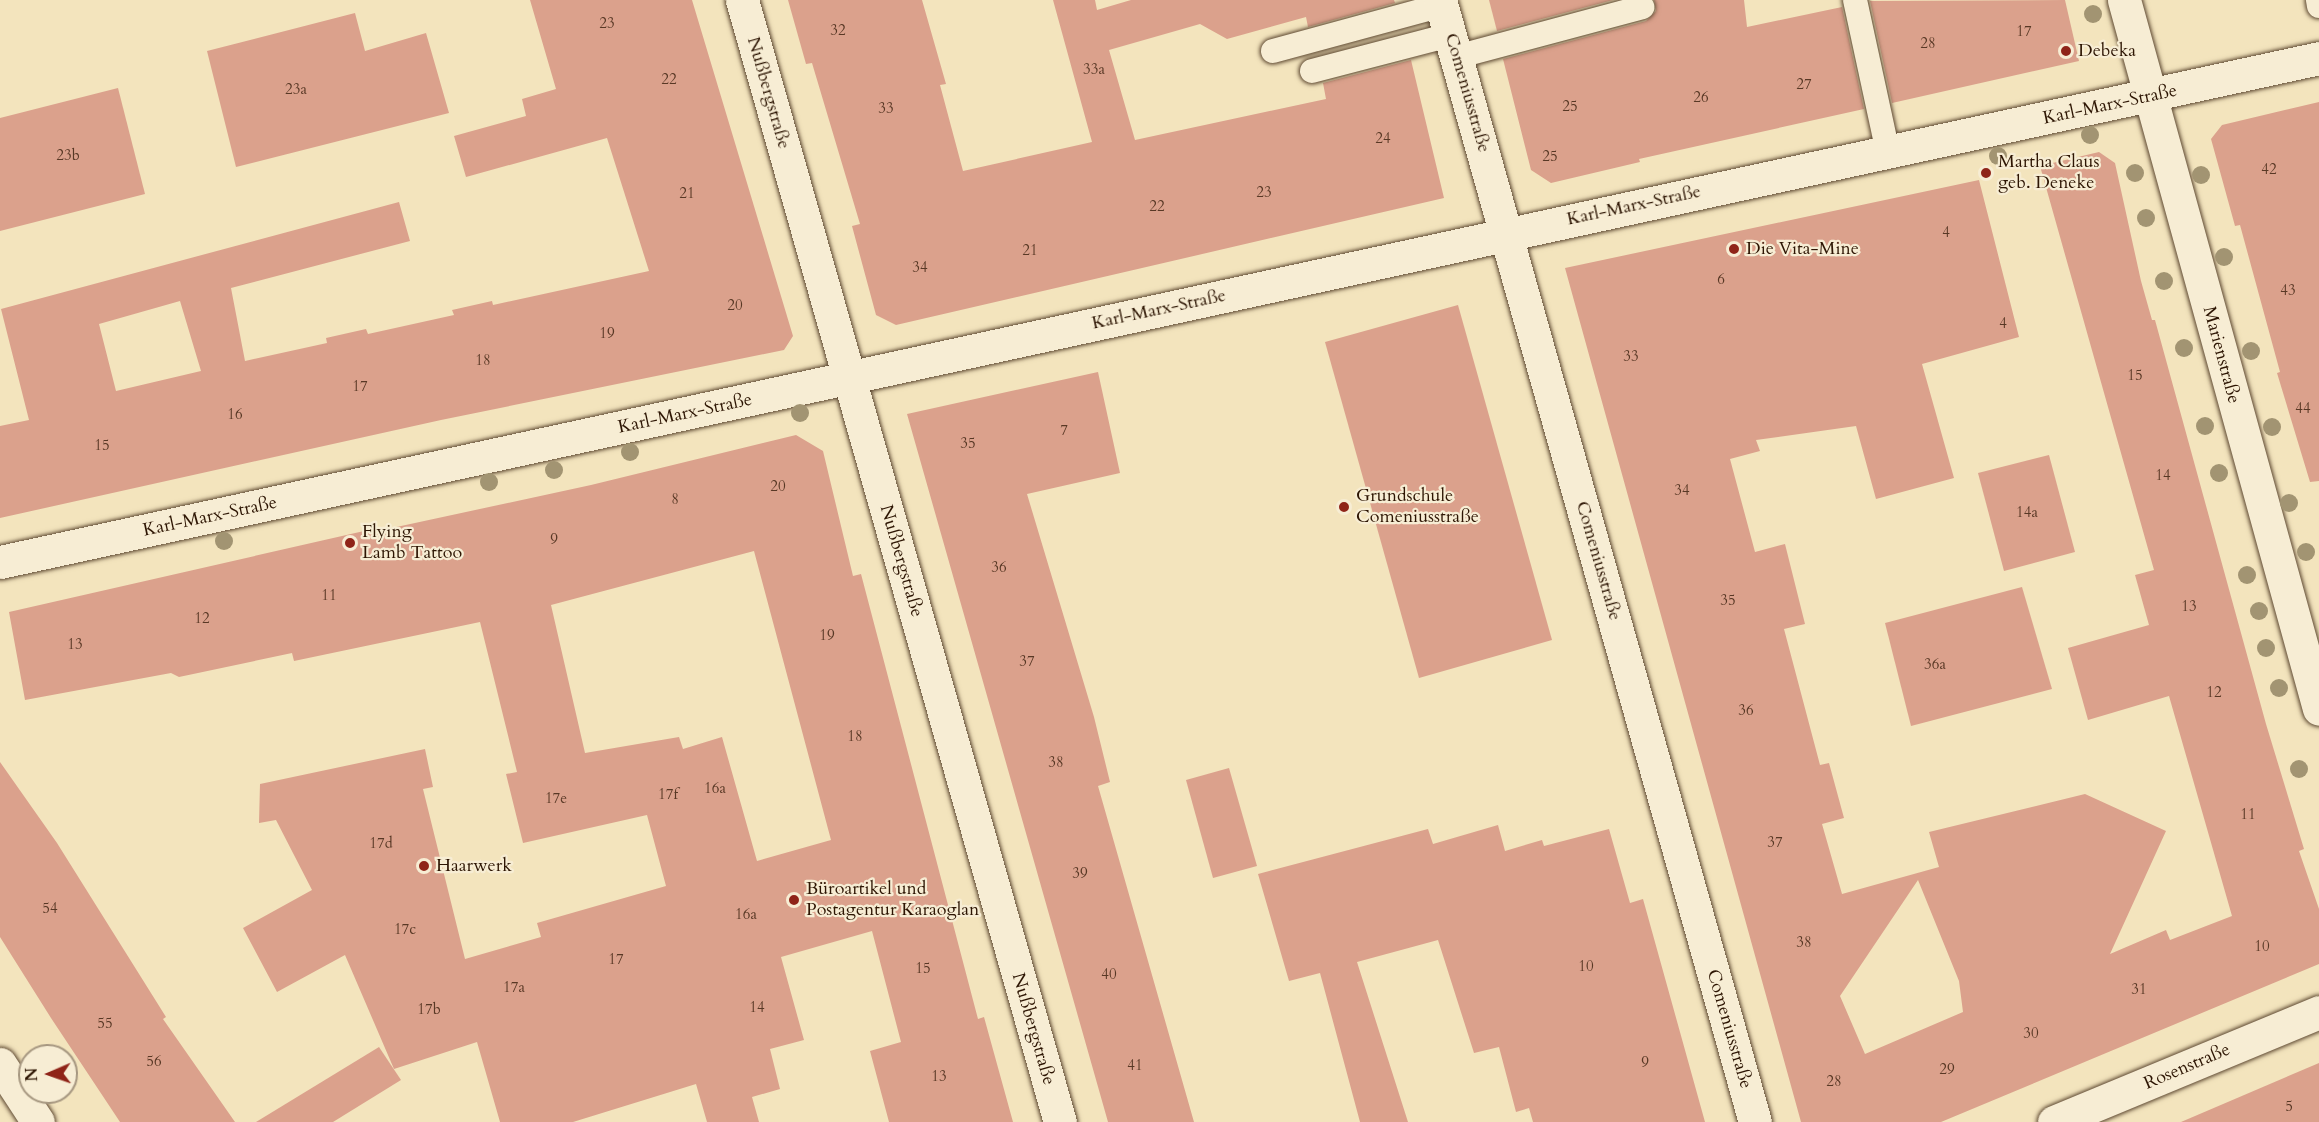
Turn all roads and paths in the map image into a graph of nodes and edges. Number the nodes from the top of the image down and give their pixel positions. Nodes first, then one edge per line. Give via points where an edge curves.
1 (742, 0) edge
2 (1855, 0) edge
3 (2124, 0) edge
4 (2318, 0) edge
5 (2319, 6) edge
6 (1642, 7) dead end
7 (1447, 24) edge
8 (1273, 51) dead end
9 (2319, 58) edge
10 (1312, 71) dead end
11 (2151, 96) junction
12 (1888, 152) junction
13 (1506, 233) junction
14 (849, 378) junction
15 (0, 562) edge
16 (2319, 709) edge
17 (2319, 1012) edge
18 (0, 1065) edge
19 (38, 1122) edge
20 (1060, 1122) edge
21 (1755, 1122) edge
22 (2054, 1122) edge

1 - 14 street, Nußbergstraße
2 - 12 lane
3 - 11 street, Marienstraße
4 - 5 lane
6 - 7 lane
7 - 8 lane
7 - 10 lane
7 - 13 street, Comeniusstraße
9 - 11 street, Karl-Marx-Straße
11 - 12 street, Karl-Marx-Straße
11 - 16 street, Marienstraße
12 - 13 street, Karl-Marx-Straße
13 - 14 street, Karl-Marx-Straße
13 - 21 street, Comeniusstraße
14 - 15 street, Karl-Marx-Straße
14 - 20 street, Nußbergstraße
17 - 22 street, Rosenstraße
18 - 19 street

